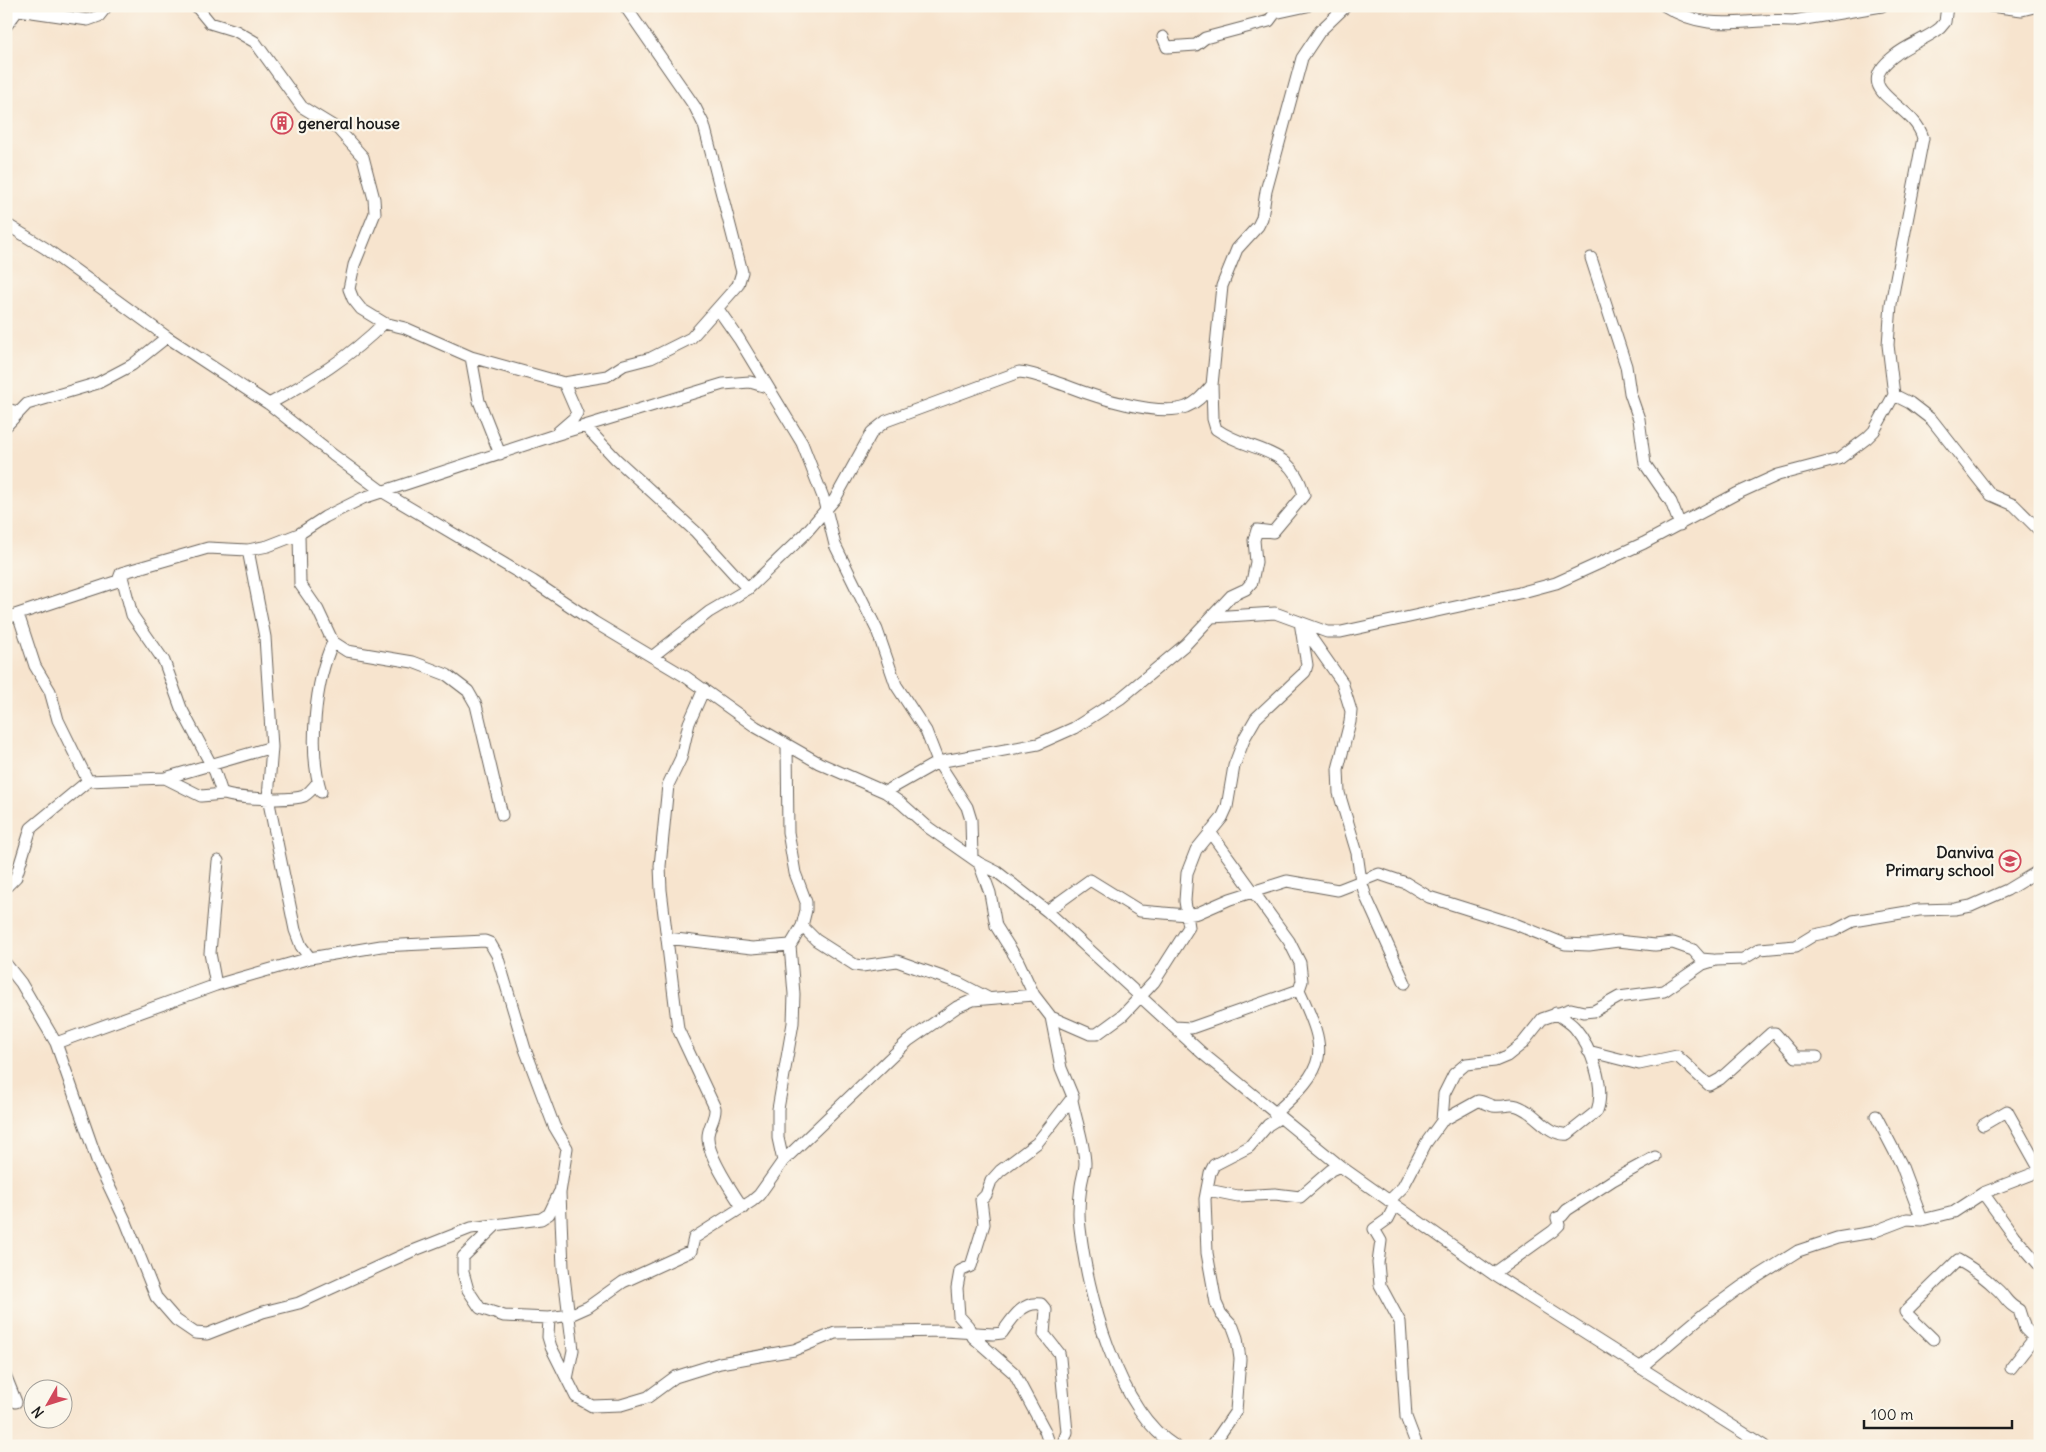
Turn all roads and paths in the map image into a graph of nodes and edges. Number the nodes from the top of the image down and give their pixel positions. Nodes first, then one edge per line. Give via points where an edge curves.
1 (107, 6) edge
2 (196, 6) edge
3 (625, 6) edge
4 (1307, 6) edge
5 (1346, 6) edge
6 (1665, 6) edge
7 (1882, 6) edge
8 (1947, 6) edge
9 (1990, 6) edge
10 (2038, 6) edge
11 (6, 26) edge
12 (1163, 36) dead end
13 (6, 224) edge
14 (1591, 258) dead end
15 (718, 309) junction
16 (384, 323) junction
17 (167, 336) junction
18 (470, 356) junction
19 (564, 383) junction
20 (1212, 385) junction
21 (767, 387) junction
22 (1894, 395) junction
23 (269, 404) junction
24 (6, 409) edge
25 (20, 412) junction
26 (6, 426) edge
27 (586, 427) junction
28 (555, 435) junction
29 (500, 454) junction
30 (383, 492) junction
31 (826, 511) junction
32 (2022, 512) junction
33 (2040, 517) edge
34 (1680, 525) junction
35 (2040, 531) edge
36 (299, 534) junction
37 (248, 550) junction
38 (121, 573) junction
39 (748, 589) junction
40 (12, 616) edge
41 (1212, 617) junction
42 (1300, 622) junction
43 (333, 642) junction
44 (653, 656) junction
45 (704, 689) junction
46 (787, 745) junction
47 (272, 747) junction
48 (938, 762) junction
49 (209, 764) junction
50 (164, 778) junction
51 (88, 781) junction
52 (885, 792) junction
53 (224, 794) junction
54 (268, 798) junction
55 (502, 815) dead end
56 (1210, 832) junction
57 (975, 860) junction
58 (218, 861) dead end
59 (2040, 870) edge
60 (1361, 881) junction
61 (6, 887) edge
62 (1253, 893) junction
63 (1047, 911) junction
64 (1187, 915) junction
65 (802, 926) junction
66 (666, 938) junction
67 (790, 944) junction
68 (310, 958) junction
69 (1716, 960) junction
70 (6, 964) edge
71 (1405, 983) dead end
72 (216, 985) junction
73 (1299, 990) junction
74 (1034, 994) junction
75 (1141, 997) junction
76 (988, 998) junction
77 (1556, 1013) junction
78 (1051, 1018) junction
79 (1174, 1027) junction
80 (56, 1043) junction
81 (1588, 1051) junction
82 (1817, 1057) dead end
83 (1072, 1100) junction
84 (1276, 1116) junction
85 (1876, 1116) dead end
86 (1442, 1121) junction
87 (1983, 1126) dead end
88 (1655, 1157) dead end
89 (783, 1161) junction
90 (1340, 1166) junction
91 (2040, 1170) edge
92 (1208, 1190) junction
93 (560, 1193) junction
94 (1983, 1193) junction
95 (1392, 1203) junction
96 (743, 1208) junction
97 (1922, 1220) junction
98 (496, 1225) junction
99 (2040, 1266) edge
100 (1493, 1274) junction
101 (570, 1315) junction
102 (549, 1318) junction
103 (970, 1332) junction
104 (2036, 1334) edge
105 (1933, 1339) dead end
106 (1640, 1368) junction
107 (2010, 1368) dead end
108 (6, 1377) edge
109 (567, 1379) junction
110 (16, 1402) dead end
111 (1050, 1446) edge
112 (1062, 1446) edge
113 (1175, 1446) edge
114 (1212, 1446) edge
115 (1417, 1446) edge
116 (1764, 1446) edge

1 - 11 street via 99,16 88,20 18,10
2 - 16 street via 210,23 236,31 255,42 302,107 338,129 363,157 369,173 375,213 354,265 350,289 361,309
3 - 15 street via 695,107 708,136 742,265 740,280
4 - 12 street via 1275,13 1269,22 1205,38 1196,44 1167,47
5 - 20 street via 1320,31 1302,58 1266,191 1262,218 1237,249 1221,290
6 - 7 street via 1692,19 1729,24 1793,21
8 - 22 street via 1945,22 1940,28 1893,56 1876,77 1880,90 1913,118 1923,138 1891,304 1888,345
9 - 10 street via 2022,10
13 - 17 street via 45,248
14 - 34 street via 1626,366 1630,393 1639,418 1645,464 1671,502
15 - 19 street via 691,338 651,358 624,366 606,376
15 - 21 street
16 - 18 street via 405,328
16 - 23 street via 356,349 311,381
17 - 23 street
17 - 25 street via 132,365 98,383 27,404
18 - 19 street
18 - 29 street via 479,401
19 - 28 street via 577,413
20 - 31 street via 1193,404 1163,410 1093,396 1032,373 1019,372 879,425
20 - 41 street via 1212,419 1216,430 1284,461 1295,471 1304,495 1273,532 1257,530 1252,582 1231,596
21 - 27 street via 750,382 723,384
21 - 31 street via 800,438 819,483
22 - 32 street via 1932,420 1991,495
22 - 34 street via 1874,431 1847,454 1831,462 1778,475
23 - 30 street
24 - 25 street
25 - 26 street
27 - 28 street
27 - 39 street via 692,528
28 - 29 street
29 - 30 street
30 - 36 street via 338,509
30 - 44 street
31 - 39 street
31 - 48 street via 838,552 878,630 896,684 926,730
32 - 33 street
32 - 35 street
34 - 42 street via 1564,579 1519,593 1357,630 1327,632
36 - 37 street
36 - 43 street via 300,584 318,610
37 - 38 street via 208,548
37 - 47 street via 265,637
38 - 40 street via 118,581
38 - 49 street via 132,616 164,661 181,708
39 - 44 street via 709,612
40 - 51 street via 50,691 58,720
41 - 42 street via 1275,613
41 - 48 street via 1166,662 1121,698 1074,728 1025,748
42 - 56 street via 1307,665 1305,672 1256,718 1248,731 1234,766 1227,807
42 - 60 street via 1342,682 1351,711 1338,769 1338,787 1357,853
43 - 54 street via 327,656 314,725 319,787 302,796
43 - 55 street via 347,651 421,665 454,679 468,691 476,705
44 - 45 street
45 - 46 street
45 - 66 street via 691,718 681,758 668,785 660,866
46 - 52 street
46 - 65 street via 788,832 795,873 806,902
47 - 49 street
47 - 54 street
48 - 52 street
48 - 57 street via 967,807
49 - 50 street
49 - 53 street
50 - 51 street
50 - 53 street via 201,796
51 - 61 street via 31,828 16,877
52 - 57 street
53 - 54 street
54 - 68 street via 295,930
56 - 62 street
56 - 64 street via 1196,850 1188,873 1185,887
57 - 63 street via 997,872
57 - 74 street via 990,892 996,926
58 - 72 street via 210,953
59 - 69 street via 1971,906 1854,920 1834,931 1812,935 1796,946 1760,949 1743,959
60 - 62 street via 1338,890 1286,882
60 - 69 street via 1379,874 1390,877 1429,897 1515,924 1565,944 1618,941 1655,945 1673,943 1693,950 1701,959
60 - 71 street
62 - 64 street
62 - 73 street via 1296,955 1302,981
63 - 64 street via 1090,880 1140,911
63 - 75 street
64 - 75 street via 1187,932
65 - 67 street
65 - 76 street via 816,940 855,965 897,961 959,983
66 - 67 street via 752,948
66 - 96 street via 678,1030 715,1108 708,1136 709,1146 728,1187
67 - 89 street via 793,1023 778,1109 778,1138
68 - 72 street
68 - 93 street via 363,948 490,943 497,955 525,1049 554,1126 566,1148
69 - 77 street via 1698,967 1664,991 1619,997 1588,1012 1571,1009
70 - 80 street via 21,983
72 - 80 street
73 - 79 street via 1191,1028
73 - 84 street via 1317,1028 1320,1056 1318,1066
74 - 76 street
74 - 78 street
75 - 78 street via 1097,1034
75 - 79 street
76 - 89 street via 973,1000 957,1008 908,1041
77 - 81 street via 1575,1028
77 - 86 street via 1542,1019 1522,1044 1507,1056 1460,1068 1444,1094
78 - 83 street via 1061,1068 1071,1089
79 - 84 street
80 - 98 street via 98,1162 156,1297 176,1320 195,1333 207,1334 263,1312 299,1303 425,1246 471,1228
81 - 82 street via 1639,1064 1677,1056 1709,1085 1720,1079 1771,1032 1796,1057
81 - 86 street via 1600,1092 1598,1107 1568,1134 1559,1134 1520,1108 1508,1104 1493,1106 1479,1101
83 - 103 street via 1037,1143 1000,1171 981,1200 984,1224 971,1266 960,1271 957,1288 959,1316
83 - 113 street via 1084,1159 1080,1228 1096,1313 1120,1375 1146,1419
84 - 90 street
84 - 92 street via 1249,1146 1214,1166
85 - 97 street via 1901,1164
86 - 95 street
87 - 91 street via 2007,1112
88 - 100 street via 1567,1210 1557,1218 1559,1225 1553,1231
89 - 96 street via 759,1195
90 - 92 street via 1300,1197 1275,1194 1238,1196
90 - 95 street
91 - 94 street
92 - 114 street via 1205,1200 1207,1253 1216,1302 1221,1314 1234,1327 1240,1359 1236,1411
93 - 98 street via 549,1214 541,1220
93 - 101 street via 563,1261
94 - 97 street via 1954,1212
94 - 99 street
95 - 100 street
95 - 115 street via 1388,1219 1374,1229 1380,1241 1380,1285 1400,1322 1406,1417
96 - 101 street via 694,1238 691,1250 623,1282 595,1304
97 - 106 street via 1906,1219 1874,1232 1836,1238 1798,1251 1704,1314
98 - 102 street via 463,1257 462,1272 474,1302 486,1312 504,1316
100 - 106 street
101 - 102 street
101 - 109 street via 573,1350
102 - 109 street via 548,1337
103 - 109 street via 835,1333 794,1350 720,1363 675,1377 648,1397 616,1406 585,1404 576,1397
103 - 111 street via 1014,1372
103 - 112 street via 1002,1333 1022,1308 1036,1303 1044,1306 1044,1334 1060,1358 1067,1432
104 - 105 street via 2025,1329 2019,1310 2007,1304 2001,1292 1976,1270 1958,1260 1905,1312
104 - 107 street
106 - 116 street
108 - 110 street

